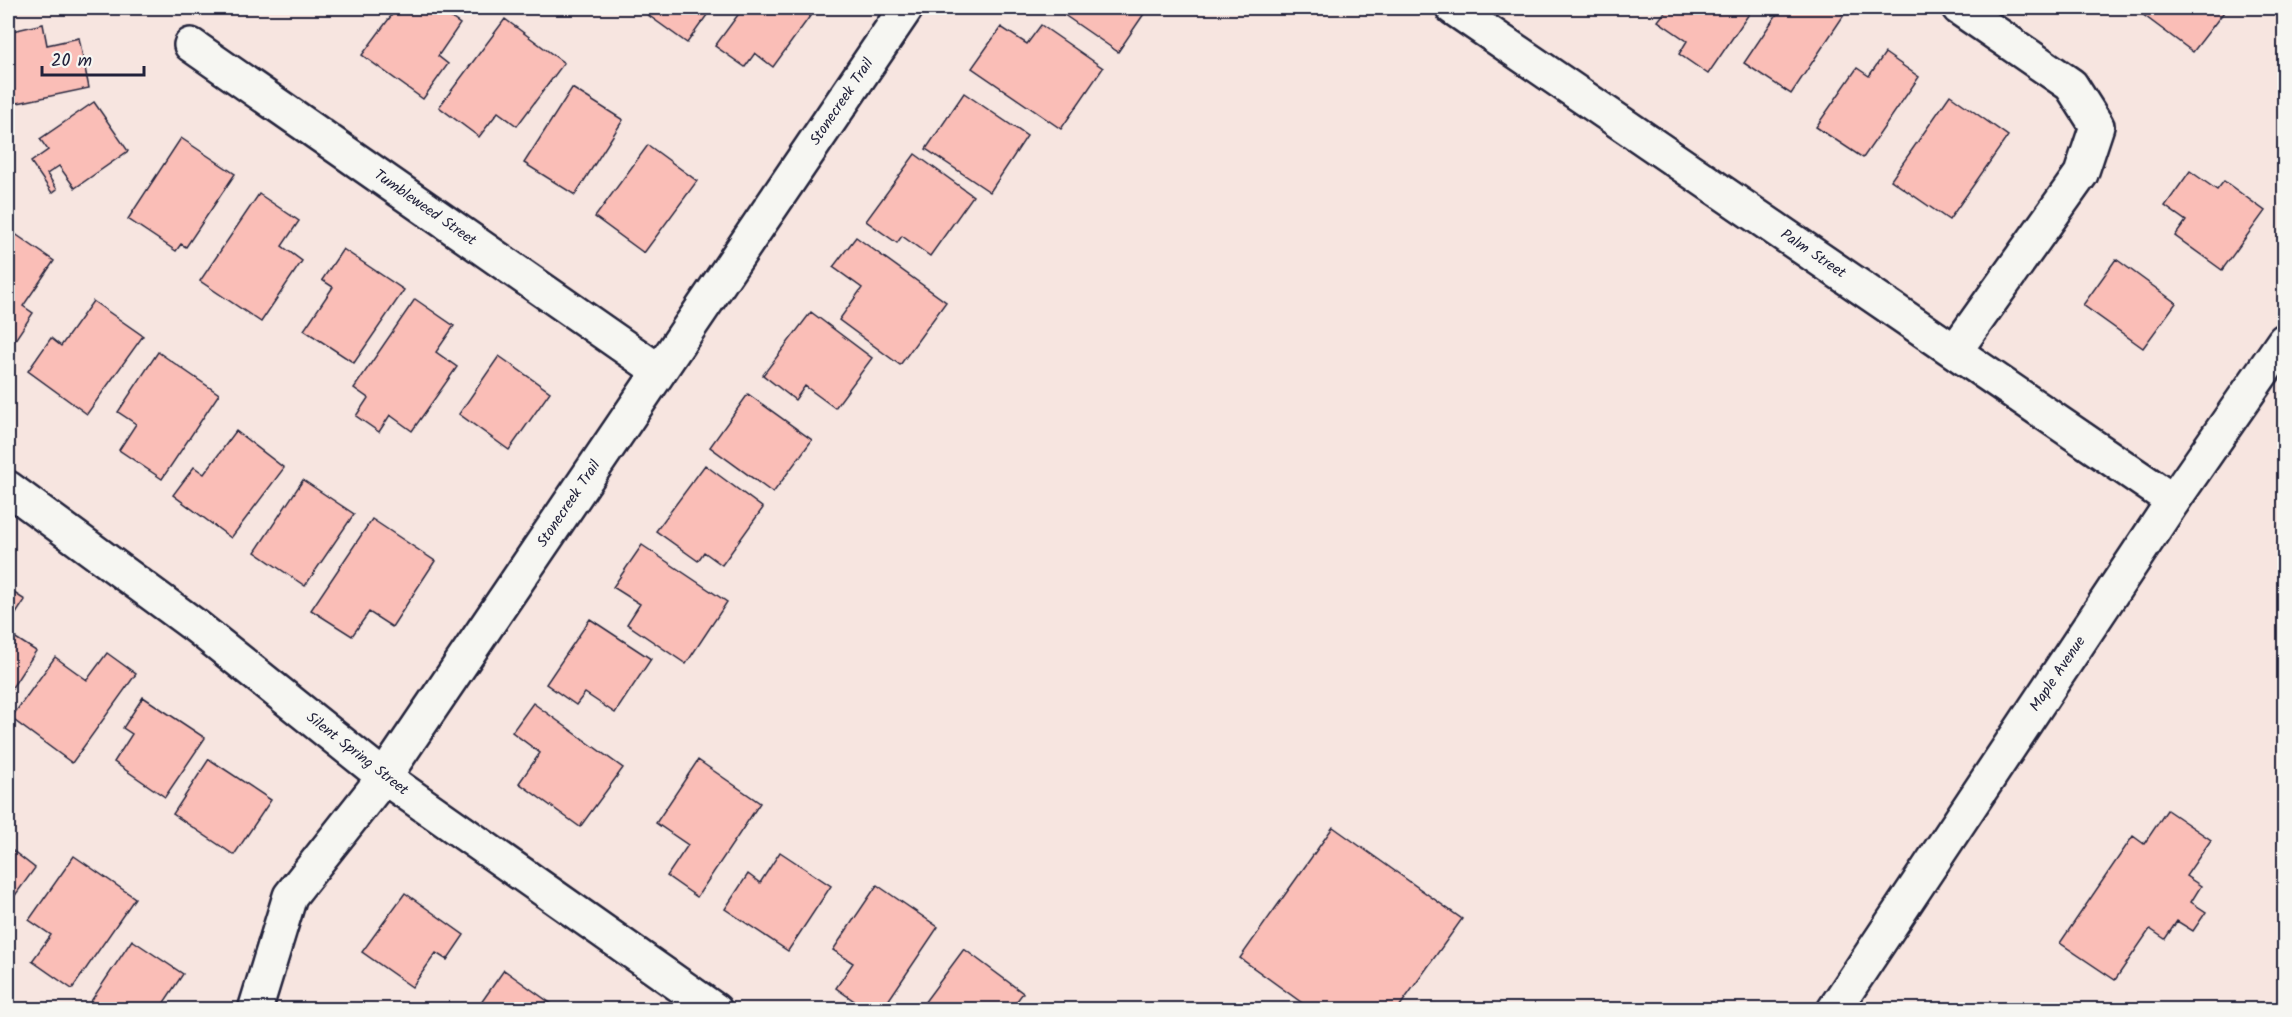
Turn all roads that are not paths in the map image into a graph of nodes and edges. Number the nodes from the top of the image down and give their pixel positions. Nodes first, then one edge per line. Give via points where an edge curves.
1 (906, 8) edge
2 (1453, 8) edge
3 (1959, 8) edge
4 (191, 45) dead end
5 (2284, 341) edge
6 (1955, 351) junction
7 (659, 371) junction
8 (8, 488) edge
9 (2173, 501) junction
10 (384, 777) junction
11 (255, 1010) edge
12 (715, 1010) edge
13 (1834, 1010) edge

1 - 7 street, Stonecreek Trail
2 - 6 street, Palm Street
3 - 6 street via 2071,85 2097,126 2081,174
4 - 7 street, Tumbleweed Street
5 - 9 street, Maple Avenue
6 - 9 street, Palm Street
7 - 10 street, Stonecreek Trail
8 - 10 street, Silent Spring Street via 196,627
9 - 13 street, Maple Avenue
10 - 11 street, Stonecreek Trail via 290,896
10 - 12 street, Silent Spring Street

